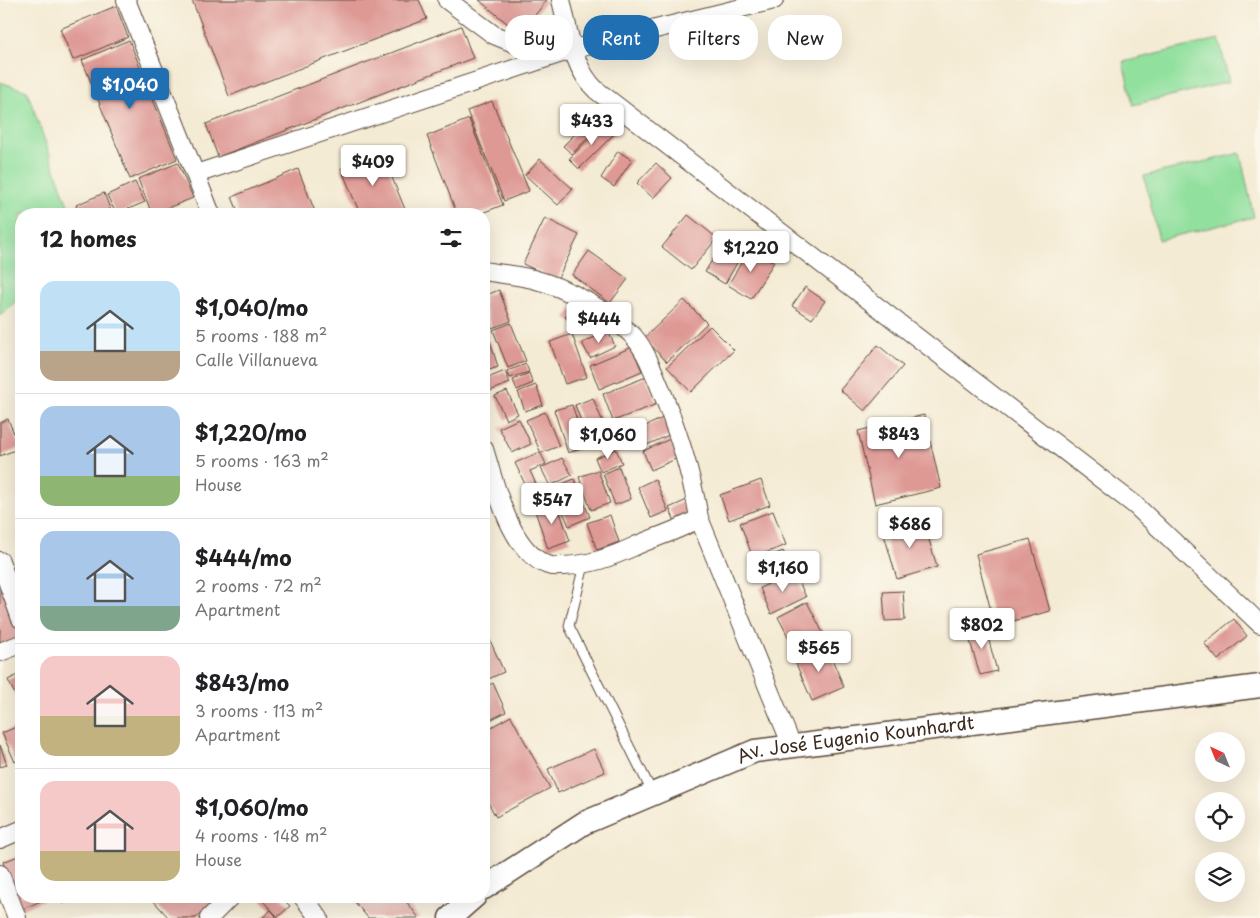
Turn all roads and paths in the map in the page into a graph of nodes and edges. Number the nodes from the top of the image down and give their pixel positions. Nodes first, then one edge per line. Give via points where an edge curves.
1 (126, 0) edge
2 (447, 0) edge
3 (561, 0) edge
4 (774, 0) edge
5 (505, 39) edge
6 (574, 49) junction
7 (539, 60) edge
8 (196, 174) junction
9 (210, 208) edge
10 (490, 273) edge
11 (490, 468) edge
12 (699, 518) junction
13 (0, 561) edge
14 (584, 565) junction
15 (15, 602) edge
16 (1260, 624) edge
17 (15, 646) edge
18 (0, 652) edge
19 (1260, 686) edge
20 (792, 746) junction
21 (653, 794) junction
22 (15, 833) edge
23 (0, 839) edge
24 (0, 874) edge
25 (490, 884) edge
26 (224, 903) edge
27 (307, 903) edge
28 (467, 903) edge
29 (452, 917) edge
30 (17, 918) edge
31 (209, 918) edge
32 (319, 918) edge

1 - 8 street
2 - 5 street
3 - 6 street
4 - 6 street
6 - 16 street via 584,78 596,90 1136,505
7 - 8 street
8 - 9 street
10 - 12 street via 532,279 569,293 602,311 632,335 650,365 676,426 694,484
11 - 14 street via 500,499 528,553 549,566
12 - 14 street
12 - 20 street
13 - 15 street
14 - 21 lane via 570,626
17 - 18 street
19 - 20 street, Av. José Eugenio Kounhardt
20 - 21 street, Av. José Eugenio Kounhardt via 756,751
21 - 25 street, Av. José Eugenio Kounhardt via 584,823
22 - 23 street
24 - 30 street
26 - 31 street
27 - 32 street
28 - 29 street

